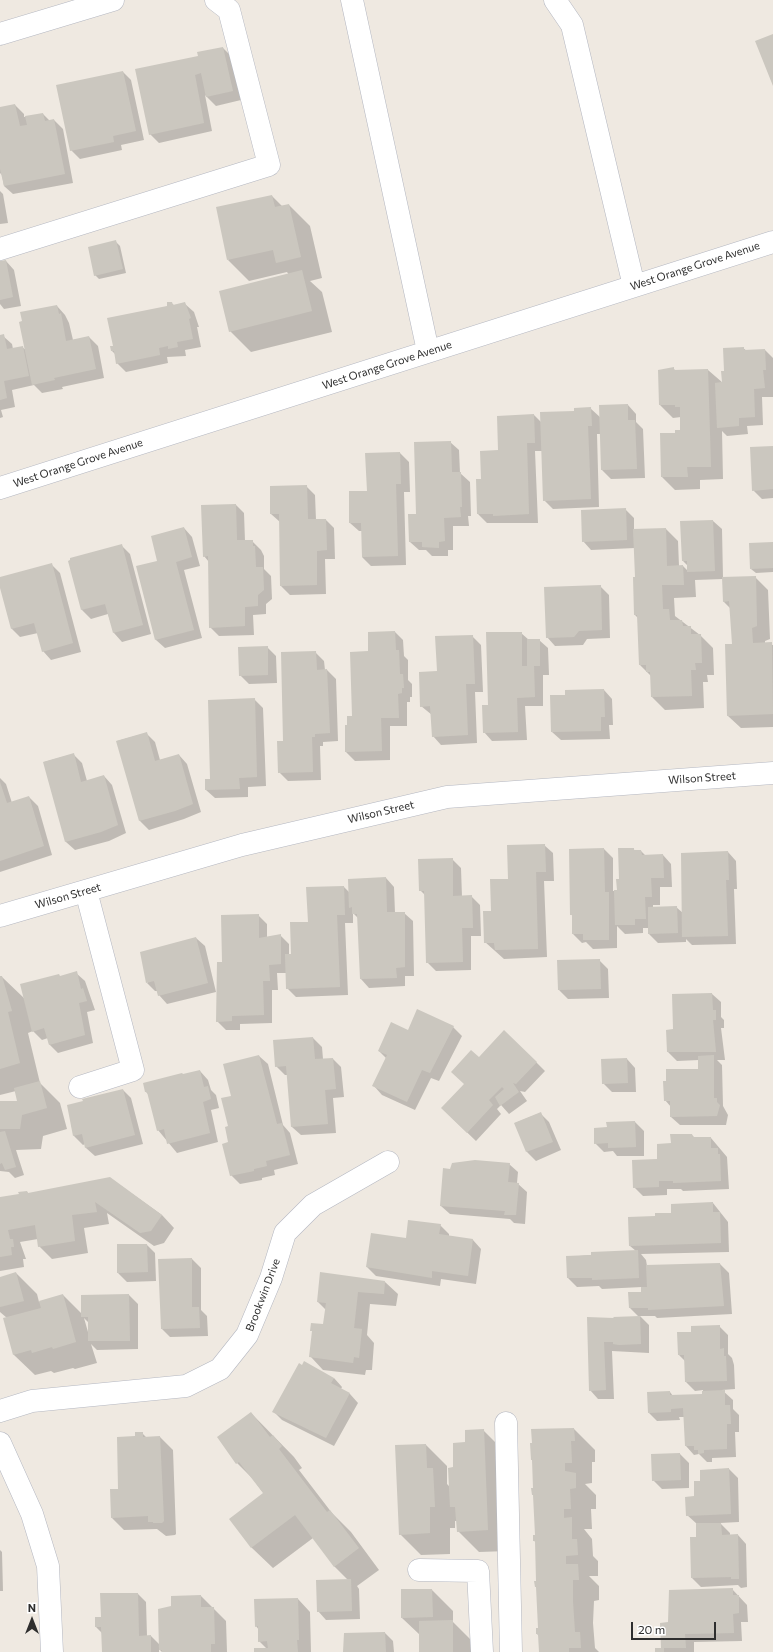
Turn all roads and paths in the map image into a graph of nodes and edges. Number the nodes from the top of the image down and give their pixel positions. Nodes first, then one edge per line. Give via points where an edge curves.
1 (112, 0) edge
2 (216, 0) edge
3 (352, 0) edge
4 (555, 0) edge
5 (0, 34) edge
6 (773, 242) edge
7 (0, 248) edge
8 (634, 286) junction
9 (428, 351) junction
10 (0, 488) edge
11 (773, 779) edge
12 (86, 891) junction
13 (0, 916) edge
14 (80, 1087) dead end
15 (388, 1162) dead end
16 (0, 1411) edge
17 (506, 1423) dead end
18 (0, 1443) edge
19 (419, 1570) dead end
20 (52, 1652) edge
21 (482, 1652) edge
22 (511, 1652) edge

1 - 5 street
2 - 7 street via 229,10 269,165
3 - 9 street
4 - 8 street via 572,25
6 - 8 street, West Orange Grove Avenue
8 - 9 street, West Orange Grove Avenue
9 - 10 street, West Orange Grove Avenue
11 - 12 street, Wilson Street via 447,797 242,846
12 - 13 street, Wilson Street
12 - 14 street via 133,1070
15 - 16 street, Brookwin Drive via 313,1205 285,1233 271,1278 247,1335 220,1369 186,1386 32,1401
17 - 22 street
18 - 20 street via 32,1514 48,1566
19 - 21 street via 478,1571

